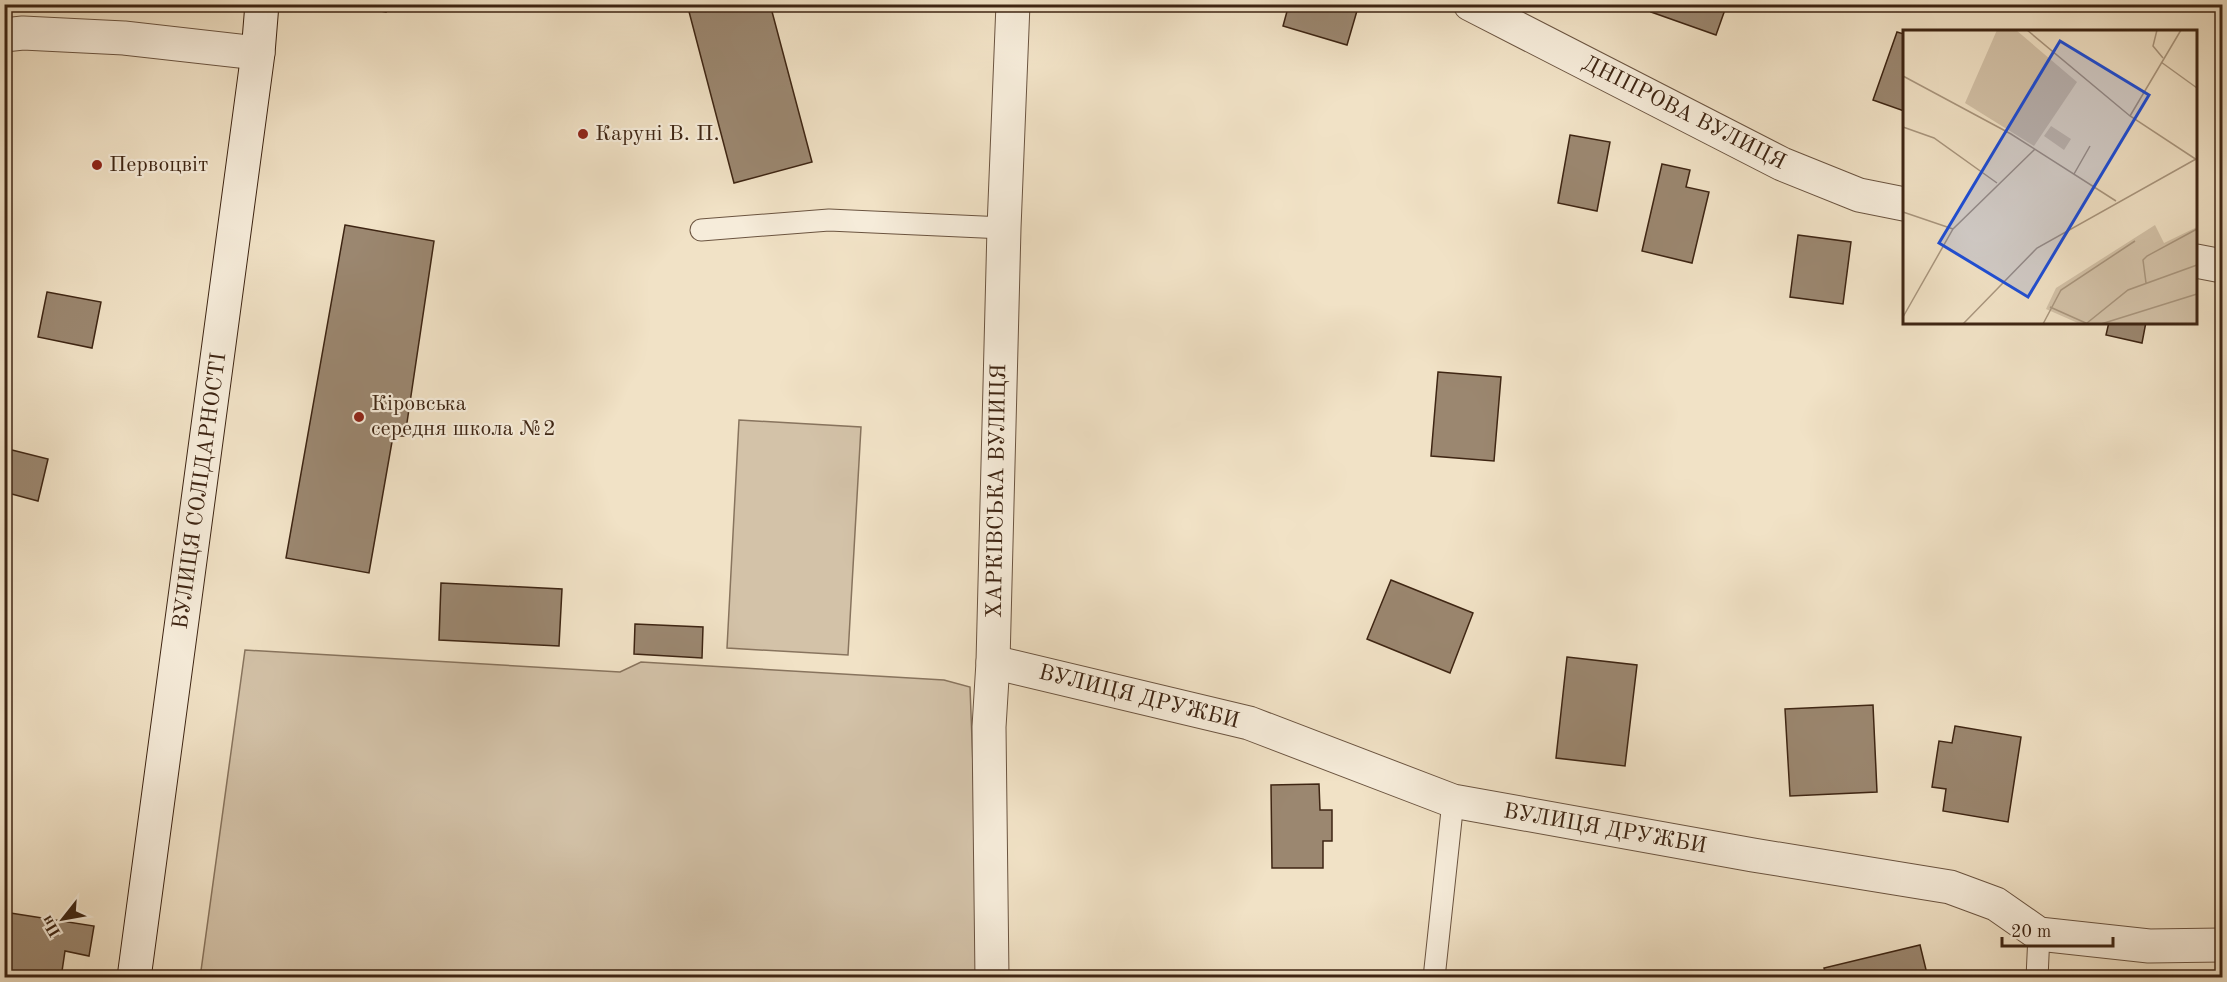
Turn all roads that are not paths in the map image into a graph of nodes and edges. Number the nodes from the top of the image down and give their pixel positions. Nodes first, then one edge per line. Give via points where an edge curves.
1 (262, 4) edge
2 (1013, 4) edge
3 (1470, 4) edge
4 (4, 35) edge
5 (258, 53) junction
6 (1903, 204) edge
7 (1004, 228) junction
8 (701, 230) dead end
9 (2197, 261) edge
10 (2223, 267) edge
11 (993, 662) junction
12 (1454, 801) junction
13 (2039, 934) junction
14 (2223, 945) edge
15 (134, 978) edge
16 (992, 978) edge
17 (1434, 978) edge
18 (2037, 978) edge

1 - 5 street, ВУЛИЦЯ СОЛІДАРНОСТІ
2 - 7 street, ХАРКІВСЬКА ВУЛИЦЯ
3 - 6 street, ДНІПРОВА ВУЛИЦЯ via 1782,164 1859,195
4 - 5 street via 124,38
5 - 15 street, ВУЛИЦЯ СОЛІДАРНОСТІ
7 - 8 lane via 829,220
7 - 11 street, ХАРКІВСЬКА ВУЛИЦЯ
9 - 10 street
11 - 12 street, ВУЛИЦЯ ДРУЖБИ via 1249,723
11 - 16 street, ХАРКІВСЬКА ВУЛИЦЯ via 988,727
12 - 13 street, ВУЛИЦЯ ДРУЖБИ via 1950,887 1996,904
12 - 17 lane
13 - 14 street, ВУЛИЦЯ ДРУЖБИ via 2149,946
13 - 18 lane

